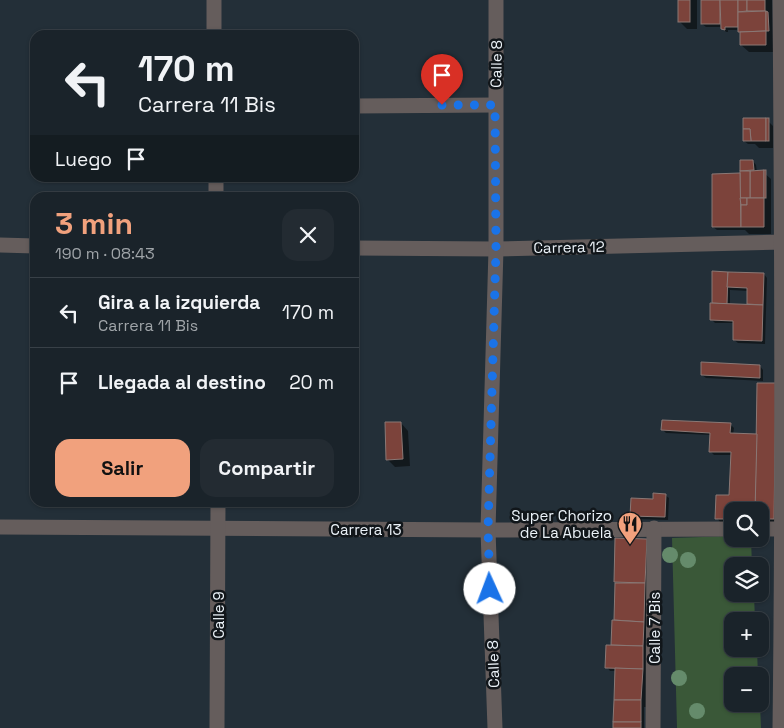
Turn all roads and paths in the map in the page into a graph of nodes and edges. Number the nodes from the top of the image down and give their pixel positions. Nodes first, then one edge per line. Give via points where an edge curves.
1 (214, 0) edge
2 (496, 0) edge
3 (780, 0) edge
4 (214, 30) edge
5 (495, 105) junction
6 (359, 106) edge
7 (783, 242) edge
8 (0, 245) edge
9 (30, 246) edge
10 (359, 248) edge
11 (496, 249) junction
12 (218, 507) edge
13 (0, 528) edge
14 (218, 528) junction
15 (654, 528) junction
16 (724, 529) edge
17 (769, 529) edge
18 (781, 529) junction
19 (488, 530) junction
20 (217, 728) edge
21 (495, 728) edge
22 (653, 728) edge
23 (780, 728) edge

1 - 4 street
2 - 5 street, Calle 8
3 - 7 street
5 - 6 street
5 - 11 street, Calle 8
7 - 11 street, Carrera 12
7 - 18 street
8 - 9 street
10 - 11 street, Carrera 12
11 - 19 street, Calle 8
12 - 14 street, Calle 9
13 - 14 street, Carrera 13
14 - 19 street, Carrera 13
14 - 20 street, Calle 9
15 - 16 street, Carrera 13
15 - 19 street, Carrera 13
15 - 22 street, Calle 7 Bis
17 - 18 street
18 - 23 street
19 - 21 street, Calle 8

